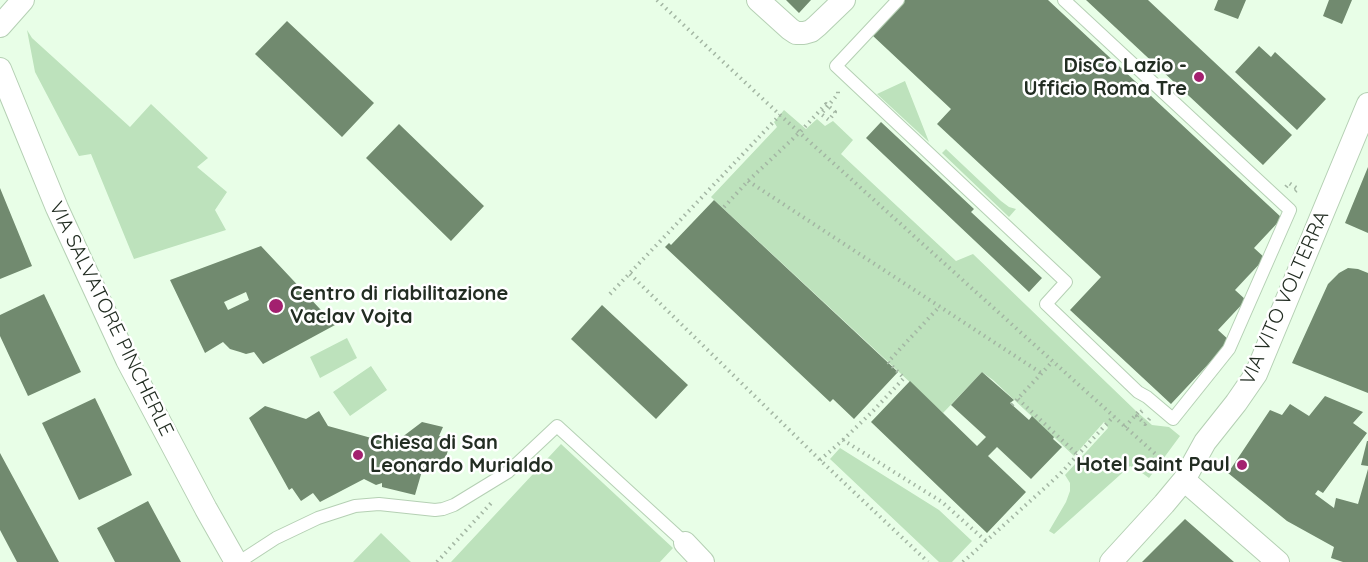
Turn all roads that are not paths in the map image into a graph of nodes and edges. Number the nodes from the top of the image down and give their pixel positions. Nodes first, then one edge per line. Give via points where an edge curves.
1 (23, 0) edge
2 (759, 0) edge
3 (844, 0) edge
4 (898, 0) edge
5 (1064, 0) edge
6 (0, 26) edge
7 (0, 69) edge
8 (1368, 104) edge
9 (1184, 480) junction
10 (685, 543) joint
11 (238, 562) edge
12 (703, 562) edge
13 (1111, 562) edge
14 (1278, 562) edge

1 - 6 street
2 - 3 street via 796,33 811,31
4 - 5 lane via 836,66 1066,282 1046,304 1138,392 1173,419 1229,350 1290,210
7 - 11 street, VIA SALVATORE PINCHERLE via 57,208 127,360
8 - 9 street, VIA VITO VOLTERRA via 1256,374 1205,442
9 - 13 street, VIA VITO VOLTERRA
9 - 14 street
10 - 11 lane via 557,426 508,472 454,505 435,510 379,504 355,506 270,540
10 - 12 street

